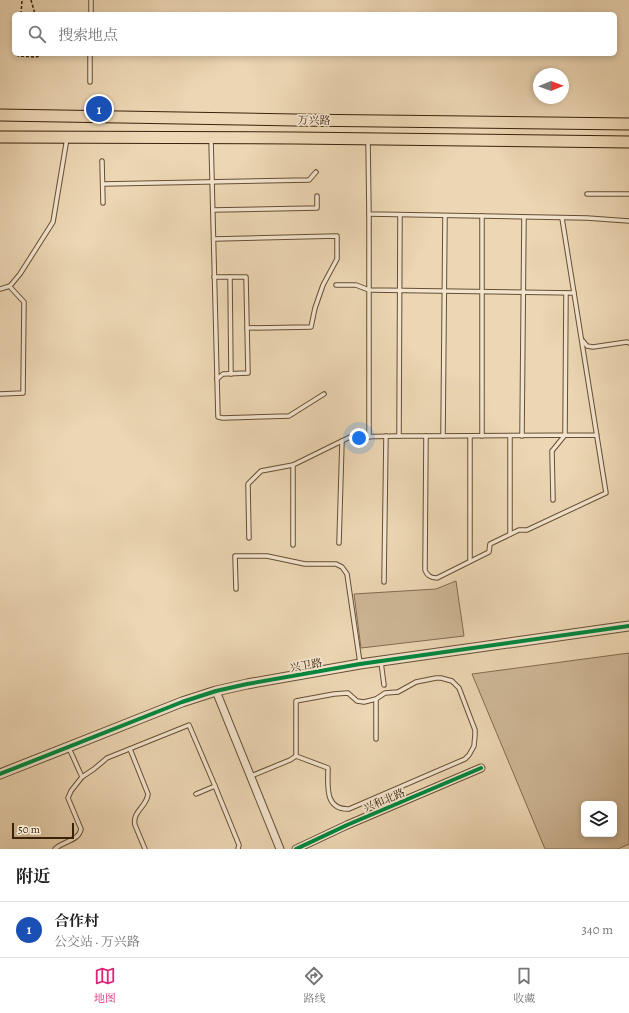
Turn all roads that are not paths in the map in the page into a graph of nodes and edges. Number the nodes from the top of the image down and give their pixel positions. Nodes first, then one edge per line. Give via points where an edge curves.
1 (91, 0) edge
2 (91, 12) edge
3 (90, 56) edge
4 (90, 82) dead end
5 (0, 115) edge
6 (629, 124) edge
7 (0, 137) edge
8 (67, 137) junction
9 (211, 138) junction
10 (368, 139) junction
11 (629, 142) edge
12 (102, 161) dead end
13 (316, 172) dead end
14 (212, 182) junction
15 (102, 184) junction
16 (587, 194) dead end
17 (629, 194) edge
18 (317, 196) dead end
19 (103, 203) dead end
20 (213, 210) junction
21 (369, 214) junction
22 (400, 215) junction
23 (445, 216) junction
24 (482, 216) junction
25 (524, 217) junction
26 (562, 218) junction
27 (629, 221) edge
28 (214, 239) junction
29 (214, 277) junction
30 (230, 277) junction
31 (336, 284) dead end
32 (11, 288) dead end
33 (0, 289) edge
34 (369, 290) junction
35 (400, 291) junction
36 (444, 291) junction
37 (482, 292) junction
38 (524, 292) junction
39 (566, 293) junction
40 (574, 293) junction
41 (247, 328) junction
42 (582, 340) junction
43 (629, 343) edge
44 (231, 374) junction
45 (217, 379) junction
46 (0, 394) edge
47 (324, 394) dead end
48 (565, 435) junction
49 (597, 435) junction
50 (386, 436) junction
51 (399, 436) junction
52 (426, 436) junction
53 (443, 436) junction
54 (470, 436) junction
55 (482, 436) junction
56 (510, 436) junction
57 (522, 436) junction
58 (369, 437) junction
59 (342, 441) junction
60 (293, 465) junction
61 (553, 500) dead end
62 (510, 534) junction
63 (249, 538) dead end
64 (339, 543) dead end
65 (293, 545) dead end
66 (470, 561) junction
67 (384, 582) dead end
68 (236, 589) dead end
69 (629, 626) edge
70 (381, 661) junction
71 (360, 664) junction
72 (384, 684) dead end
73 (216, 691) junction
74 (376, 699) junction
75 (376, 739) dead end
76 (69, 747) junction
77 (130, 749) junction
78 (296, 756) junction
79 (480, 768) dead end
80 (0, 774) edge
81 (251, 776) junction
82 (82, 777) junction
83 (215, 786) junction
84 (196, 794) dead end
85 (56, 849) edge
86 (145, 849) edge
87 (238, 849) edge
88 (280, 849) edge
89 (296, 849) edge

1 - 2 lane
3 - 4 lane
5 - 6 main road, 万兴路
7 - 8 main road, 万兴路
8 - 9 main road, 万兴路
8 - 33 lane via 53,222 20,274 10,286
9 - 10 main road, 万兴路
9 - 14 lane
10 - 11 main road, 万兴路
10 - 21 lane
12 - 15 lane
13 - 14 lane via 309,180
14 - 15 lane
14 - 20 lane
15 - 19 lane
16 - 17 lane
18 - 20 lane via 317,208
20 - 28 lane
21 - 22 lane
21 - 34 lane
22 - 23 lane
22 - 35 lane
23 - 24 lane
23 - 36 lane
24 - 25 lane
24 - 37 lane
25 - 26 lane
25 - 38 lane
26 - 27 lane
26 - 40 lane
28 - 29 lane
28 - 41 lane via 337,236 337,259 323,285 311,327
29 - 30 lane
29 - 45 lane
30 - 41 lane via 246,277
30 - 44 lane
31 - 34 lane via 356,285
32 - 46 lane via 24,302 23,393
34 - 35 lane
34 - 58 lane
35 - 36 lane
35 - 51 lane
36 - 37 lane
36 - 53 lane
37 - 38 lane
37 - 55 lane
38 - 39 lane
38 - 57 lane
39 - 40 lane
39 - 48 lane
40 - 42 lane
41 - 44 lane via 248,373
42 - 43 lane via 587,346 593,347
42 - 49 lane
44 - 45 lane via 223,374
45 - 47 lane via 218,417 224,418 289,416
48 - 49 lane
48 - 57 lane
48 - 61 lane via 552,450
49 - 62 lane via 606,493 527,530
50 - 51 lane
50 - 58 lane
50 - 67 lane
51 - 52 lane
52 - 53 lane
52 - 66 lane via 426,573 437,578
53 - 54 lane
54 - 55 lane
54 - 66 lane
55 - 56 lane
56 - 57 lane
56 - 62 lane
58 - 59 lane via 350,437
59 - 60 lane
59 - 64 lane
60 - 63 lane via 262,471 248,484
60 - 65 lane
62 - 66 lane via 490,544 489,552
68 - 71 lane via 236,556 267,556 305,564 339,565 347,574
69 - 70 street, 兴卫路
70 - 71 street, 兴卫路
70 - 72 lane
71 - 73 street, 兴卫路
73 - 76 street, 兴卫路
73 - 81 street
74 - 75 lane
74 - 78 lane via 357,701 348,693 296,701
74 - 78 lane via 385,691 398,692 416,682 436,678 452,681 459,688 475,730 474,746 465,759 345,809 337,807 330,797 328,768
76 - 80 street, 兴卫路
76 - 82 lane
77 - 82 lane via 107,758
77 - 83 lane via 189,725
77 - 86 lane via 147,791 147,799 134,822
78 - 81 lane
79 - 89 street, 兴和北路
81 - 88 street
82 - 85 lane via 68,798 81,826 81,832
83 - 84 lane
83 - 87 lane via 239,845

